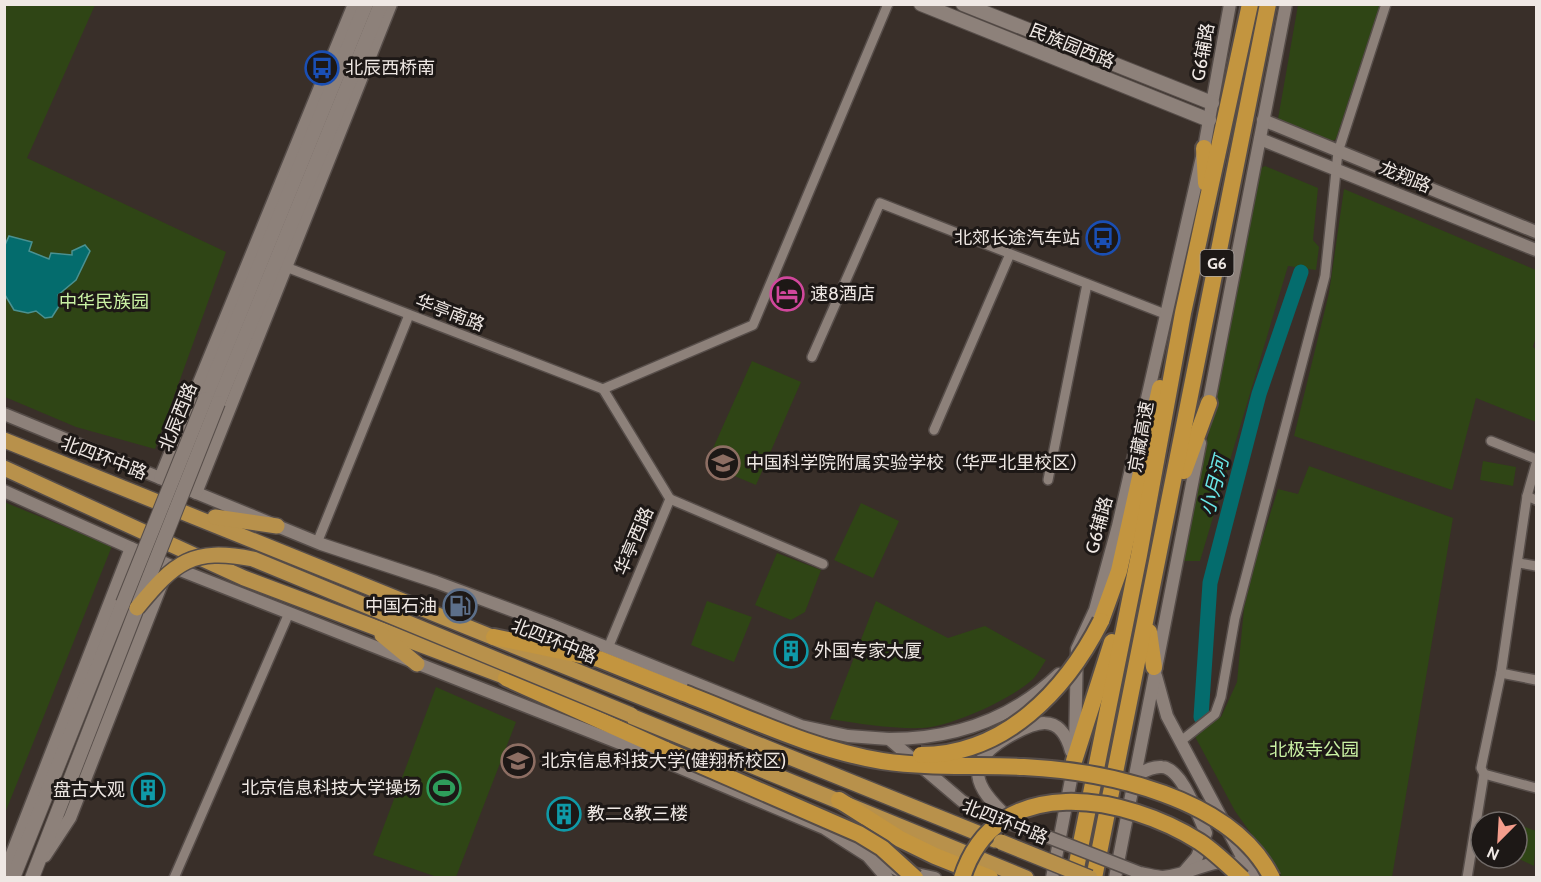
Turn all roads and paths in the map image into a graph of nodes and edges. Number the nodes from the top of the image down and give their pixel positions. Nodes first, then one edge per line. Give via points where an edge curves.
1 (354, 4) edge
2 (366, 4) edge
3 (381, 4) edge
4 (391, 4) edge
5 (888, 4) edge
6 (921, 4) edge
7 (963, 4) edge
8 (1230, 4) edge
9 (1250, 4) edge
10 (1268, 4) edge
11 (1286, 4) edge
12 (1386, 4) edge
13 (324, 78) junction
14 (1212, 103) junction
15 (345, 105) junction
16 (323, 106) junction
17 (1209, 120) junction
18 (1263, 120) junction
19 (1260, 139) junction
20 (1204, 148) junction
21 (1338, 152) junction
22 (302, 159) junction
23 (1335, 168) junction
24 (325, 170) junction
25 (283, 177) junction
26 (307, 186) junction
27 (1207, 204) junction
28 (1536, 232) edge
29 (1536, 250) edge
30 (1010, 254) junction
31 (286, 267) junction
32 (1087, 284) junction
33 (1183, 313) junction
34 (1165, 314) junction
35 (409, 315) junction
36 (812, 357) dead end
37 (603, 389) junction
38 (212, 401) junction
39 (1209, 403) junction
40 (4, 414) edge
41 (933, 430) dead end
42 (177, 437) junction
43 (6, 440) edge
44 (1491, 441) dead end
45 (213, 451) junction
46 (1536, 459) edge
47 (1536, 464) edge
48 (4, 468) edge
49 (160, 478) junction
50 (1048, 480) dead end
51 (4, 491) edge
52 (196, 493) junction
53 (1532, 498) edge
54 (670, 500) junction
55 (188, 512) junction
56 (1165, 522) junction
57 (277, 526) junction
58 (318, 543) junction
59 (131, 548) junction
60 (1139, 555) junction
61 (1519, 563) junction
62 (823, 564) dead end
63 (169, 565) junction
64 (1536, 566) edge
65 (130, 606) junction
66 (289, 613) junction
67 (1147, 620) junction
68 (370, 626) junction
69 (494, 637) junction
70 (608, 648) junction
71 (1077, 649) junction
72 (417, 664) junction
73 (1154, 667) junction
74 (1501, 673) junction
75 (506, 678) junction
76 (1536, 680) edge
77 (631, 715) junction
78 (801, 738) junction
79 (889, 739) junction
80 (1181, 741) junction
81 (1074, 761) junction
82 (1484, 774) junction
83 (1135, 776) junction
84 (1536, 788) edge
85 (839, 800) joint
86 (1015, 824) junction
87 (868, 856) junction
88 (1185, 871) junction
89 (995, 872) edge
90 (1244, 872) edge
91 (34, 873) edge
92 (4, 874) edge
93 (1142, 875) edge
94 (13, 878) edge
95 (174, 878) edge
96 (887, 878) edge
97 (915, 878) edge
98 (935, 878) edge
99 (962, 878) edge
100 (1026, 878) edge
101 (1052, 878) edge
102 (1074, 878) edge
103 (1092, 878) edge
104 (1115, 878) edge
105 (1260, 878) edge
106 (1272, 878) edge
107 (1467, 878) edge

1 - 13 street, 北辰西路
2 - 16 main road, 北辰西路
3 - 15 main road, 北辰西路
4 - 15 street, 北辰西路
5 - 37 street via 753,325
6 - 17 main road, 民族园西路
7 - 14 main road, 民族园西路
8 - 14 street, G6辅路
9 - 27 highway, 京藏高速 / G6
10 - 56 highway, G6
11 - 18 street
12 - 21 street
13 - 16 main road
13 - 25 street, 北辰西路
14 - 17 street, G6辅路
15 - 24 street, 北辰西路
15 - 26 main road, 北辰西路
16 - 22 main road, 北辰西路
17 - 20 street, G6辅路
18 - 19 street
18 - 21 street, 龙翔路
19 - 23 street, 龙翔路
19 - 39 street
20 - 27 highway
20 - 34 street, G6辅路
21 - 23 street
21 - 28 street, 龙翔路
22 - 25 main road
22 - 38 main road, 北辰西路
23 - 29 street, 龙翔路
23 - 80 street via 1325,276 1234,618 1221,697 1215,714
24 - 26 main road
24 - 31 street, 北辰西路
25 - 42 street, 北辰西路
26 - 38 main road, 北辰西路
27 - 33 highway, 京藏高速 / G6
30 - 32 street
30 - 36 street via 880,203
30 - 41 street
31 - 35 street, 华亭南路
31 - 45 street, 北辰西路
32 - 34 street
32 - 50 street
33 - 60 highway, 京藏高速 / G6
33 - 78 highway, bridge via 1156,400 1119,571 1101,621 1084,653 1049,698 1029,716 978,743 929,755 891,755
34 - 71 street, G6辅路 via 1118,526 1095,610
35 - 37 street, 华亭南路
35 - 58 street
37 - 54 street, 华亭西路
38 - 65 main road, 北辰西路, bridge
39 - 56 highway
39 - 73 street
40 - 49 street, 北四环中路
42 - 45 street
42 - 49 street, 北辰西路
43 - 55 highway, 北四环中路
44 - 46 street
45 - 52 street, 北辰西路
47 - 53 street
48 - 68 highway via 244,578
49 - 52 street, 北四环中路
51 - 59 street
52 - 57 street, 北四环中路
53 - 61 street
54 - 62 street
54 - 70 street, 华亭西路
55 - 57 highway
55 - 69 highway, 北四环中路
56 - 67 highway, G6
57 - 58 street, 北四环中路
58 - 70 street, 北四环中路 via 436,582
59 - 63 street
59 - 92 street
60 - 81 highway
60 - 102 highway, 京藏高速 / G6
61 - 64 street
61 - 74 street
63 - 66 street
63 - 91 street, 北辰西路 via 70,818
65 - 77 highway, bridge via 185,561 206,554 253,559
65 - 91 main road, 北辰西路
65 - 94 main road, 北辰西路
66 - 72 street
66 - 95 street
67 - 73 highway
67 - 103 highway, G6
68 - 72 highway
68 - 75 highway
69 - 78 highway, bridge via 599,659
69 - 103 highway, 北四环中路, bridge
70 - 79 street, 北四环中路 via 801,726 848,736
71 - 79 street via 1055,678 1012,711 954,733
71 - 81 street, G6辅路
72 - 87 street via 824,828
73 - 80 street via 1159,694
73 - 83 street
74 - 76 street
74 - 82 street via 1481,768
75 - 77 highway
75 - 97 highway, bridge via 858,834 882,848
77 - 85 highway
78 - 106 highway, bridge via 884,761 1035,768 1137,786 1217,819 1252,848
79 - 86 street, 北四环中路 via 963,801 992,818
80 - 90 street
81 - 86 street via 1068,738 1047,723 1031,724 988,749 980,761 978,776 983,792
81 - 101 street, G6辅路
82 - 84 street
82 - 107 street
83 - 88 street via 1163,766 1175,772 1183,784 1206,833 1204,845
83 - 104 street
85 - 89 highway via 935,856
86 - 93 street, 北四环中路, bridge
87 - 96 street
87 - 98 street via 898,870
88 - 90 street via 1229,860
88 - 93 street via 1163,877
89 - 100 highway
90 - 99 highway, bridge via 1165,823 1125,808 1073,800 1033,807 1006,819 979,843
90 - 105 street

